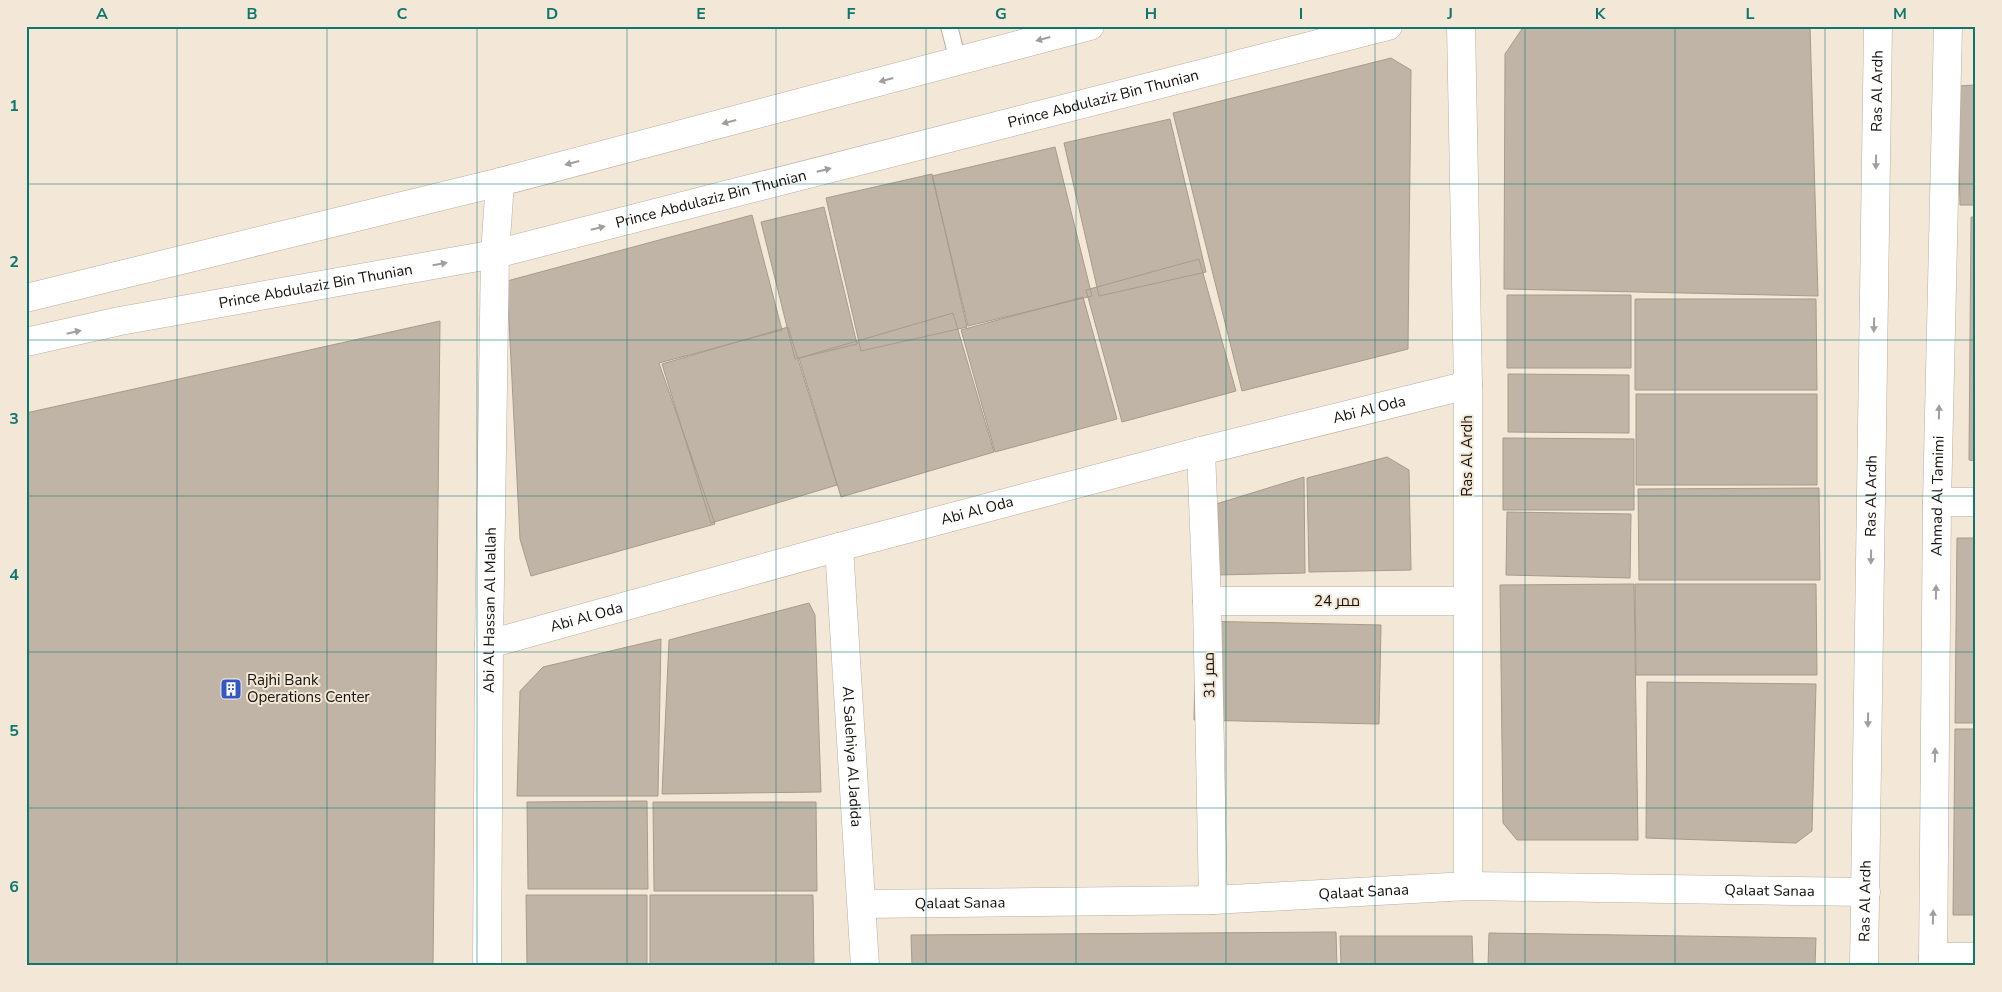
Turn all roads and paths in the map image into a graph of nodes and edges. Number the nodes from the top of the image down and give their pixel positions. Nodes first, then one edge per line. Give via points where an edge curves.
1 (950, 26) edge
2 (1090, 26) edge
3 (1388, 26) edge
4 (1461, 26) edge
5 (1878, 26) edge
6 (1948, 26) edge
7 (958, 61) junction
8 (500, 182) junction
9 (495, 254) junction
10 (26, 298) edge
11 (26, 342) edge
12 (1468, 385) junction
13 (1201, 451) junction
14 (1937, 502) junction
15 (1976, 502) edge
16 (839, 547) junction
17 (1207, 601) junction
18 (1467, 601) junction
19 (489, 644) junction
20 (1468, 886) junction
21 (1866, 892) junction
22 (1213, 900) junction
23 (862, 904) junction
24 (1976, 957) edge
25 (1933, 961) edge
26 (487, 966) edge
27 (864, 966) edge
28 (1864, 966) edge

1 - 7 lane
2 -> 7 street
9 -> 3 street, Prince Abdulaziz Bin Thunian
4 - 12 street, Ras Al Ardh
5 -> 21 street, Ras Al Ardh
14 -> 6 street, Ahmad Al Tamimi
7 -> 8 street
8 - 9 street, Abi Al Hassan Al Mallah
8 - 10 street
11 -> 9 street, Prince Abdulaziz Bin Thunian via 120,321
9 - 19 street, Abi Al Hassan Al Mallah
12 - 13 street, Abi Al Oda
12 - 18 street, Ras Al Ardh
13 - 16 street, Abi Al Oda
13 - 17 street, ممر 31
14 - 15 street
25 -> 14 street, Ahmad Al Tamimi
16 - 19 street, Abi Al Oda
16 - 23 street, Al Salehiya Al Jadida
17 - 18 street, ممر 24
17 - 22 street, ممر 31
18 - 20 street, Ras Al Ardh
19 - 26 street, Abi Al Hassan Al Mallah
20 - 21 street, Qalaat Sanaa
20 - 22 street, Qalaat Sanaa
21 - 28 street, Ras Al Ardh
22 - 23 street, Qalaat Sanaa
23 - 27 street, Al Salehiya Al Jadida
24 - 25 street

